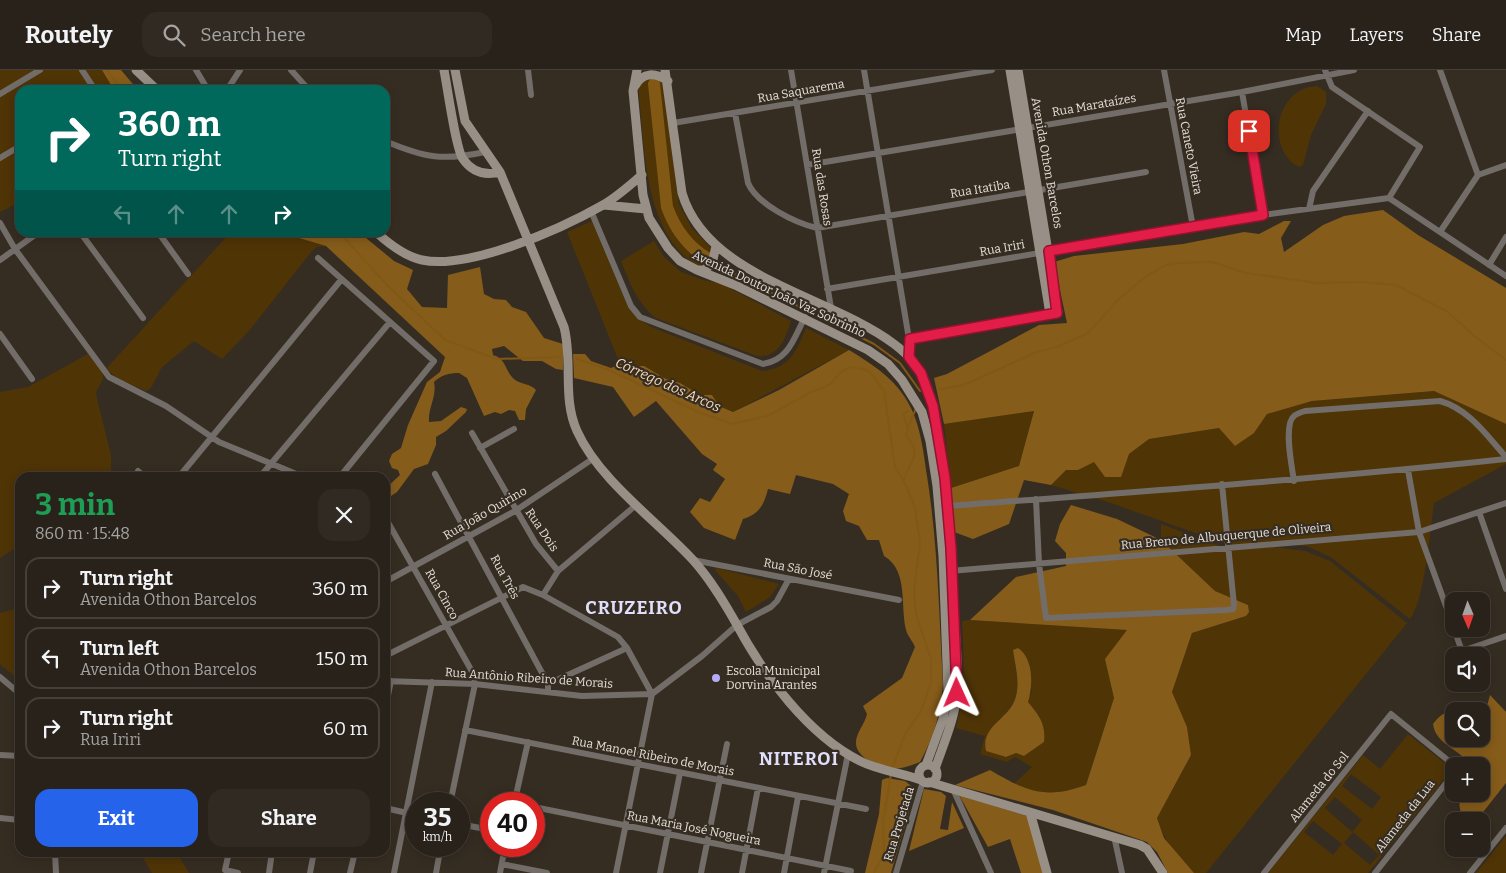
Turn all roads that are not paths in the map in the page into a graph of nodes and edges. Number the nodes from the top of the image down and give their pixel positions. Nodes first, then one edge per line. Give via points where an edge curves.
1 (40, 70) edge
2 (82, 70) edge
3 (136, 70) edge
4 (196, 70) edge
5 (240, 70) edge
6 (291, 70) edge
7 (444, 70) edge
8 (455, 70) edge
9 (528, 70) edge
10 (637, 70) edge
11 (665, 70) edge
12 (791, 70) edge
13 (864, 70) edge
14 (992, 70) edge
15 (1010, 70) edge
16 (1018, 70) edge
17 (1164, 70) edge
18 (1354, 70) edge
19 (1440, 70) edge
20 (1326, 73) edge
21 (668, 81) junction
22 (92, 85) edge
23 (152, 85) edge
24 (205, 85) edge
25 (230, 85) edge
26 (304, 85) edge
27 (633, 91) junction
28 (867, 91) junction
29 (1242, 92) junction
30 (0, 94) edge
31 (531, 95) dead end
32 (796, 103) junction
33 (1169, 103) junction
34 (1368, 111) junction
35 (735, 113) junction
36 (673, 123) junction
37 (1024, 128) junction
38 (390, 143) edge
39 (15, 149) edge
40 (486, 152) junction
41 (878, 153) junction
42 (461, 157) junction
43 (0, 158) edge
44 (807, 165) junction
45 (1506, 165) edge
46 (500, 172) junction
47 (1146, 172) dead end
48 (642, 175) junction
49 (1478, 175) junction
50 (1034, 192) junction
51 (1389, 198) junction
52 (604, 205) junction
53 (646, 209) junction
54 (1309, 209) junction
55 (591, 211) junction
56 (888, 215) junction
57 (1263, 215) junction
58 (0, 223) edge
59 (1193, 227) junction
60 (817, 228) junction
61 (1440, 232) junction
62 (32, 237) edge
63 (84, 237) edge
64 (162, 237) edge
65 (382, 237) edge
66 (1506, 237) edge
67 (528, 240) junction
68 (716, 246) junction
69 (15, 249) junction
70 (1044, 252) junction
71 (318, 258) dead end
72 (0, 260) edge
73 (1489, 265) junction
74 (697, 270) junction
75 (188, 274) dead end
76 (1506, 276) edge
77 (898, 277) junction
78 (341, 280) junction
79 (827, 289) junction
80 (831, 308) junction
81 (143, 318) dead end
82 (805, 318) junction
83 (390, 322) junction
84 (0, 334) edge
85 (910, 339) junction
86 (909, 357) junction
87 (32, 379) dead end
88 (928, 388) junction
89 (911, 394) junction
90 (514, 429) dead end
91 (472, 433) dead end
92 (212, 437) junction
93 (480, 448) junction
94 (594, 458) junction
95 (1506, 458) edge
96 (272, 463) junction
97 (1408, 470) junction
98 (183, 472) edge
99 (265, 472) edge
100 (292, 472) edge
101 (344, 472) edge
102 (436, 474) dead end
103 (1294, 481) junction
104 (1222, 484) junction
105 (1036, 499) junction
106 (1506, 502) edge
107 (635, 506) junction
108 (948, 506) junction
109 (515, 511) junction
110 (1479, 512) junction
111 (390, 526) edge
112 (1419, 532) junction
113 (470, 535) junction
114 (1228, 547) junction
115 (693, 560) junction
116 (1040, 564) junction
117 (413, 566) junction
118 (558, 571) junction
119 (948, 571) junction
120 (789, 578) junction
121 (390, 579) edge
122 (1506, 589) edge
123 (543, 595) junction
124 (502, 596) junction
125 (899, 600) dead end
126 (1445, 603) edge
127 (446, 625) junction
128 (737, 625) junction
129 (1506, 636) edge
130 (1457, 638) edge
131 (627, 648) junction
132 (390, 653) edge
133 (0, 677) edge
134 (390, 681) edge
135 (432, 682) junction
136 (475, 684) junction
137 (548, 684) junction
138 (15, 690) edge
139 (548, 692) junction
140 (652, 694) junction
141 (465, 730) junction
142 (528, 742) junction
143 (727, 744) dead end
144 (0, 754) edge
145 (848, 754) junction
146 (15, 756) edge
147 (1445, 758) edge
148 (639, 764) junction
149 (924, 766) junction
150 (936, 770) junction
151 (896, 772) junction
152 (680, 773) junction
153 (720, 781) junction
154 (924, 781) junction
155 (1445, 784) edge
156 (758, 788) junction
157 (952, 788) junction
158 (410, 792) edge
159 (452, 792) edge
160 (518, 792) edge
161 (798, 797) junction
162 (838, 803) junction
163 (390, 809) edge
164 (545, 809) edge
165 (866, 809) dead end
166 (1030, 812) junction
167 (405, 813) edge
168 (0, 818) edge
169 (405, 818) edge
170 (15, 820) edge
171 (626, 826) junction
172 (1506, 828) edge
173 (668, 834) junction
174 (1114, 836) junction
175 (708, 842) junction
176 (747, 849) junction
177 (55, 857) edge
178 (228, 857) edge
179 (271, 857) edge
180 (313, 857) edge
181 (354, 857) edge
182 (439, 857) edge
183 (503, 857) edge
184 (786, 858) junction
185 (502, 864) junction
186 (825, 869) edge
187 (851, 871) dead end
188 (223, 872) edge
189 (56, 873) edge
190 (238, 873) edge
191 (269, 873) edge
192 (310, 873) edge
193 (350, 873) edge
194 (394, 873) edge
195 (436, 873) edge
196 (500, 873) edge
197 (547, 873) edge
198 (616, 873) edge
199 (660, 873) edge
200 (701, 873) edge
201 (742, 873) edge
202 (784, 873) edge
203 (896, 873) edge
204 (991, 873) edge
205 (1047, 873) edge
206 (1122, 873) edge
207 (1163, 873) edge
208 (1264, 873) edge
209 (1375, 873) edge
210 (1470, 873) edge

1 - 30 street
2 - 22 street
3 - 23 street
4 - 24 street
5 - 25 street
6 - 26 street
7 - 42 street
8 - 40 street via 465,121
9 - 31 street
10 - 27 street, Avenida Doutor João Vaz Sobrinho
11 - 21 street, Avenida Doutor João Vaz Sobrinho
12 - 32 street, Rua das Rosas
13 - 28 street
14 - 28 street, Rua Saquarema
15 - 37 street, Avenida Othon Barcelos
16 - 37 street, Avenida Othon Barcelos
17 - 33 street, Rua Caneto Vieira
18 - 20 street, Rua Marataízes
19 - 49 street
20 - 29 street, Rua Marataízes
20 - 34 street via 1332,87
21 - 27 street via 659,75 645,75
21 - 36 street, Avenida Doutor João Vaz Sobrinho
27 - 48 street, Avenida Doutor João Vaz Sobrinho
28 - 32 street, Rua Saquarema
28 - 41 street
29 - 33 street, Rua Marataízes
29 - 57 street
32 - 35 street, Rua Saquarema
32 - 44 street, Rua das Rosas
33 - 37 street, Rua Marataízes
33 - 59 street, Rua Caneto Vieira
34 - 51 street via 1420,147
34 - 54 street via 1313,191
35 - 36 street, Rua Saquarema
35 - 60 street via 752,193 760,201
36 - 68 street, Avenida Doutor João Vaz Sobrinho via 687,210 696,226
37 - 41 street, Rua Marataízes
37 - 50 street, Avenida Othon Barcelos
38 - 42 street via 414,154
39 - 43 street
40 - 42 street
40 - 46 street
41 - 44 street, Rua Marataízes
41 - 56 street
42 - 46 street via 478,173
44 - 60 street, Rua das Rosas
45 - 49 street
46 - 67 street
47 - 50 street, Rua Itatiba
48 - 52 street
48 - 53 street, Avenida Doutor João Vaz Sobrinho
49 - 61 street
50 - 56 street, Rua Itatiba
50 - 70 street, Avenida Othon Barcelos
51 - 54 street, Rua Iriri
51 - 61 street
52 - 53 street
52 - 55 street
53 - 74 street, Avenida Doutor João Vaz Sobrinho via 668,248
54 - 57 street, Rua Iriri
55 - 67 street
55 - 82 street via 631,306 640,317 763,364 775,362 784,355
56 - 60 street, Rua Itatiba
56 - 77 street
57 - 59 street, Rua Iriri
58 - 69 street
59 - 70 street, Rua Iriri
60 - 79 street, Rua das Rosas
61 - 73 street
62 - 69 street
63 - 81 street
64 - 75 street
65 - 67 street via 400,251 439,262 460,261
66 - 73 street
67 - 94 street via 564,327 571,416 578,434
68 - 74 street via 712,264 704,270
68 - 80 street, Avenida Doutor João Vaz Sobrinho via 751,270
69 - 72 street
69 - 92 street via 109,377 166,406
70 - 77 street, Rua Iriri
70 - 85 street, Avenida Othon Barcelos via 1050,314
71 - 78 street
73 - 76 street
74 - 82 street, Avenida Doutor João Vaz Sobrinho via 735,284
77 - 79 street, Rua Iriri
77 - 85 street
78 - 83 street
78 - 92 street
79 - 80 street, Rua das Rosas
80 - 86 street, Avenida Doutor João Vaz Sobrinho via 881,335
82 - 89 street, Avenida Doutor João Vaz Sobrinho via 868,350 888,364
83 - 96 street
83 - 101 street via 434,361
84 - 87 street
85 - 86 street
86 - 88 street, Avenida Doutor João Vaz Sobrinho
88 - 89 street via 920,394
88 - 108 street, Avenida Doutor João Vaz Sobrinho
89 - 119 street, Avenida Doutor João Vaz Sobrinho via 922,412 930,441
90 - 93 street
91 - 93 street, Rua Dois
92 - 96 street
92 - 98 street
93 - 109 street, Rua Dois
94 - 107 street
94 - 109 street, Rua João Quirino
95 - 97 street
95 - 103 street via 1470,417 1440,401 1305,411 1293,416 1289,424
96 - 99 street
96 - 100 street
97 - 103 street
97 - 112 street
102 - 113 street, Rua Três
103 - 104 street
104 - 105 street
104 - 114 street
105 - 108 street
105 - 116 street
106 - 110 street, Rua Breno de Albuquerque de Oliveira
107 - 115 street
107 - 118 street
108 - 119 street, Avenida Doutor João Vaz Sobrinho
109 - 113 street, Rua João Quirino
109 - 118 street, Rua Dois
110 - 112 street, Rua Breno de Albuquerque de Oliveira
110 - 122 street
111 - 117 street, Rua Cinco
112 - 114 street, Rua Breno de Albuquerque de Oliveira
112 - 126 street
113 - 117 street, Rua João Quirino
113 - 124 street, Rua Três
114 - 116 street, Rua Breno de Albuquerque de Oliveira
114 - 116 street via 1234,605 1233,609 1226,610 1046,618
115 - 120 street, Rua São José
115 - 128 street via 721,595
116 - 119 street, Rua Breno de Albuquerque de Oliveira
117 - 121 street, Rua João Quirino
117 - 127 street, Rua Cinco
118 - 123 street
119 - 149 street, Avenida Doutor João Vaz Sobrinho via 948,692 942,719
119 - 150 street, Avenida Doutor João Vaz Sobrinho via 957,693
120 - 125 street, Rua São José
120 - 128 street via 778,601
123 - 124 street via 528,588 519,588
123 - 131 street via 612,633
124 - 127 street
124 - 137 street, Rua Três
127 - 132 street
127 - 136 street, Rua Cinco via 474,675
128 - 140 street
128 - 145 street via 782,694 811,725
129 - 130 street via 1462,651
131 - 137 street
131 - 140 street
133 - 138 street
134 - 135 street, Rua Antônio Ribeiro de Morais
135 - 136 street, Rua Antônio Ribeiro de Morais
135 - 158 street
136 - 139 street, Rua Antônio Ribeiro de Morais
136 - 141 street
137 - 139 street, Rua Três
139 - 140 street, Rua Antônio Ribeiro de Morais via 606,696
140 - 148 street
141 - 142 street, Rua Manoel Ribeiro de Morais
141 - 159 street
142 - 148 street, Rua Manoel Ribeiro de Morais
142 - 160 street
143 - 153 street
144 - 146 street
145 - 151 street
145 - 162 street
147 - 208 street, Alameda do Sol via 1391,714
148 - 152 street, Rua Manoel Ribeiro de Morais
148 - 171 street
149 - 150 street
149 - 151 street
149 - 154 street, Avenida Doutor João Vaz Sobrinho via 919,772
150 - 154 street, Avenida Doutor João Vaz Sobrinho via 934,780
150 - 157 street
151 - 154 street
152 - 153 street, Rua Manoel Ribeiro de Morais
152 - 173 street
153 - 156 street, Rua Manoel Ribeiro de Morais
153 - 175 street
154 - 157 street
154 - 203 street, Rua Projetada
155 - 209 street, Alameda da Lua
156 - 161 street, Rua Manoel Ribeiro de Morais
156 - 176 street
157 - 166 street
157 - 204 street
161 - 162 street, Rua Manoel Ribeiro de Morais
161 - 184 street
162 - 165 street, Rua Manoel Ribeiro de Morais
162 - 186 street
163 - 167 street
164 - 171 street, Rua Maria José Nogueira
166 - 174 street
166 - 205 street
168 - 170 street
169 - 194 street
171 - 173 street, Rua Maria José Nogueira
171 - 198 street
172 - 210 street
173 - 175 street, Rua Maria José Nogueira
173 - 199 street
174 - 206 street
174 - 207 street via 1147,849
175 - 176 street, Rua Maria José Nogueira
175 - 200 street
176 - 184 street, Rua Maria José Nogueira
176 - 201 street
177 - 189 street
178 - 188 street
179 - 191 street
180 - 192 street
181 - 193 street
182 - 195 street
183 - 185 street
184 - 186 street, Rua Maria José Nogueira
184 - 202 street
185 - 196 street
185 - 197 street
186 - 187 street, Rua Maria José Nogueira
188 - 190 street

